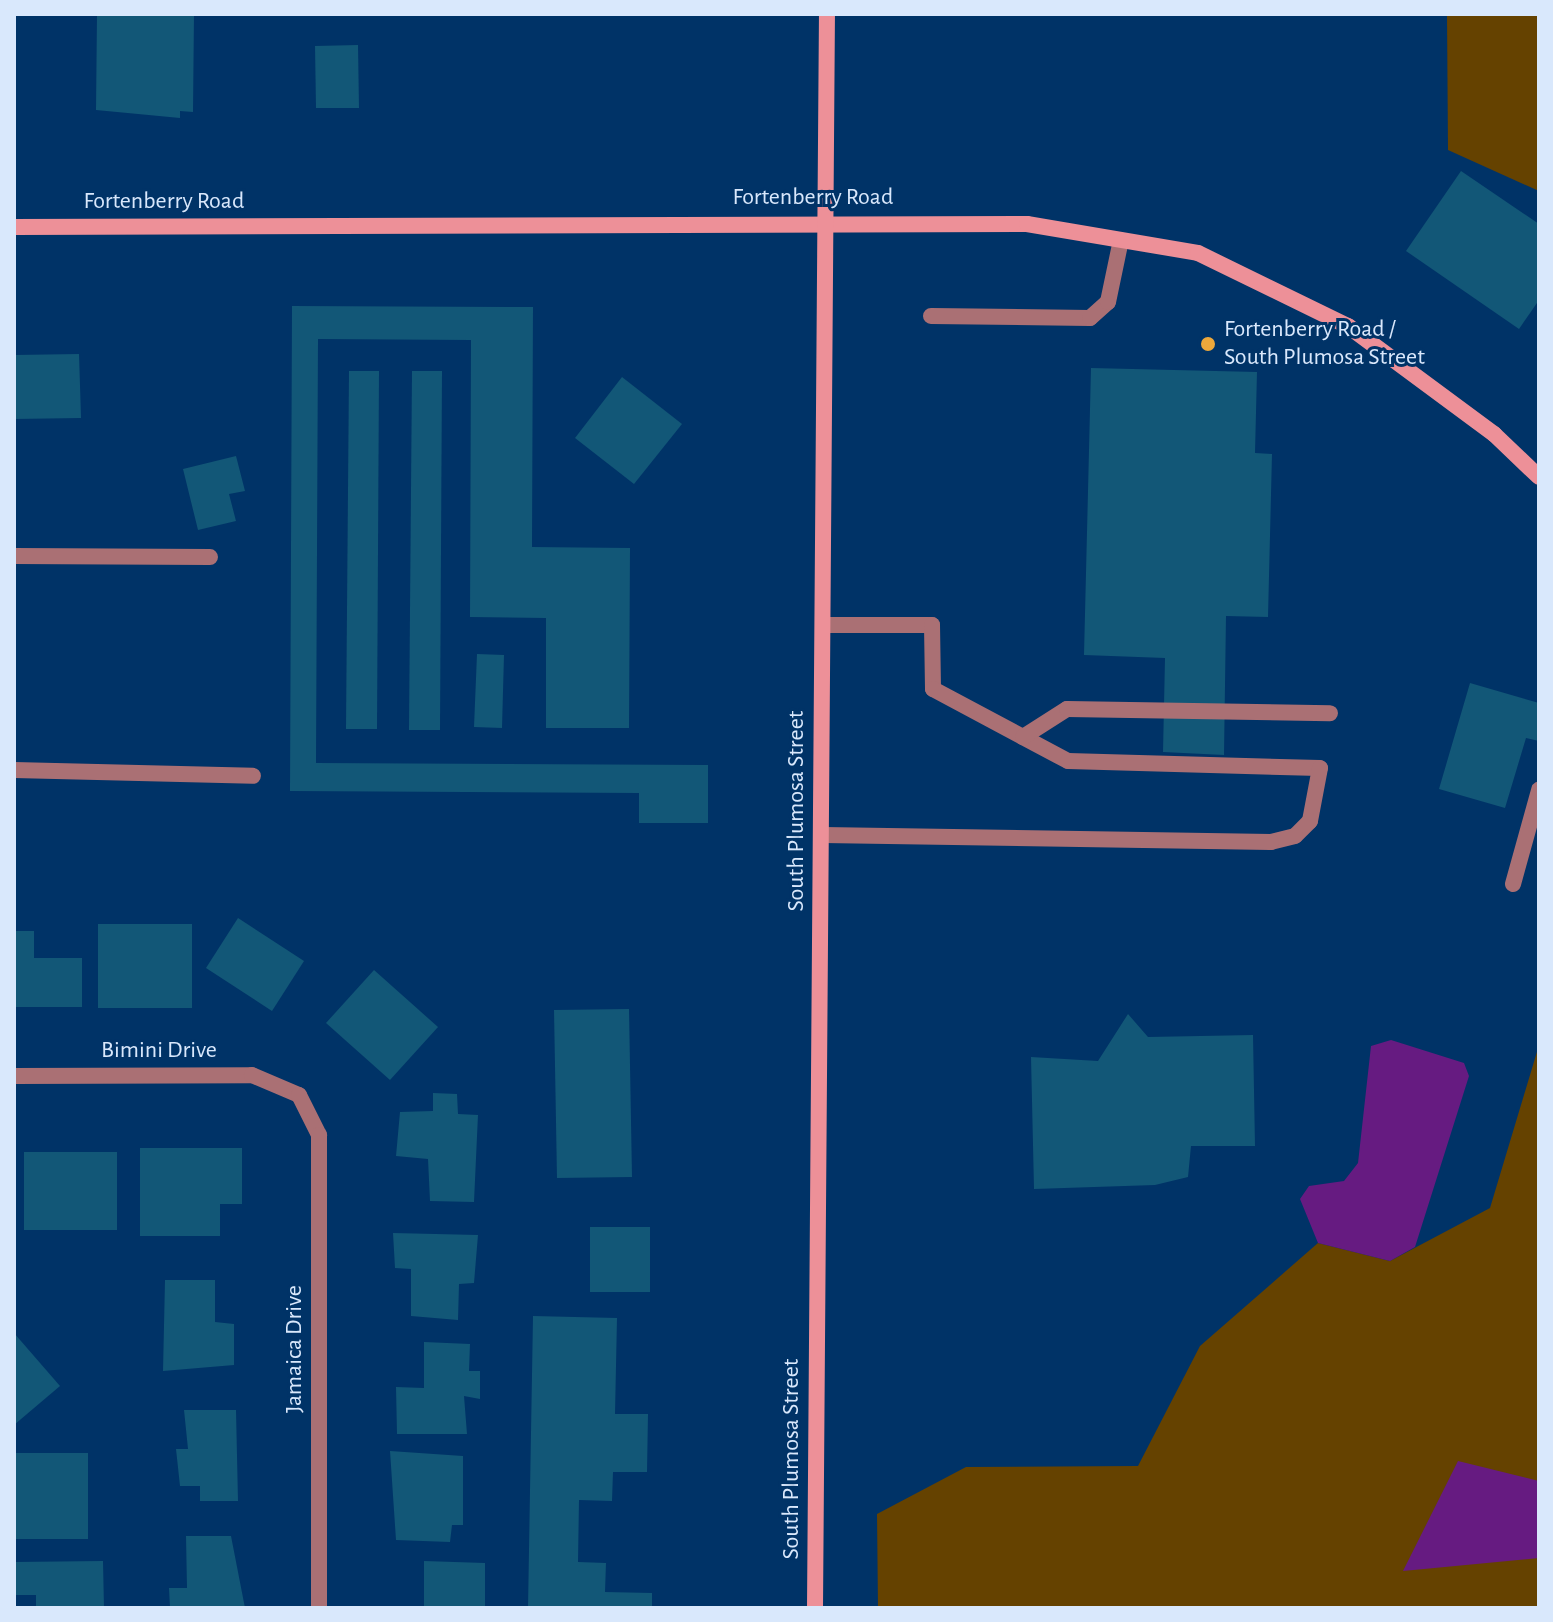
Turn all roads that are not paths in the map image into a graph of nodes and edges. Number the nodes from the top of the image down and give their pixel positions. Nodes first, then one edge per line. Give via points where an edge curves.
1 (827, 14) edge
2 (826, 221) junction
3 (14, 227) edge
4 (1121, 240) junction
5 (931, 316) dead end
6 (1539, 477) edge
7 (14, 556) edge
8 (210, 557) dead end
9 (823, 625) junction
10 (1330, 713) dead end
11 (1023, 737) junction
12 (14, 770) edge
13 (253, 776) dead end
14 (1539, 790) edge
15 (823, 835) junction
16 (1513, 884) dead end
17 (14, 1076) edge
18 (299, 1095) joint
19 (319, 1608) edge
20 (815, 1608) edge

1 - 2 street, South Plumosa Street
2 - 3 street, Fortenberry Road
2 - 4 street, Fortenberry Road via 1027,224
2 - 9 street, South Plumosa Street
4 - 5 street via 1108,302 1090,318
4 - 6 street, Fortenberry Road via 1198,253 1348,326 1494,434
7 - 8 street
9 - 11 street via 932,625 933,689
9 - 15 street, South Plumosa Street
10 - 11 street via 1067,709
11 - 15 street via 1068,761 1320,768 1310,821 1295,836 1271,842
12 - 13 street
14 - 16 street
15 - 20 street, South Plumosa Street
17 - 18 street, Bimini Drive via 252,1075
18 - 19 street, Jamaica Drive via 319,1135

